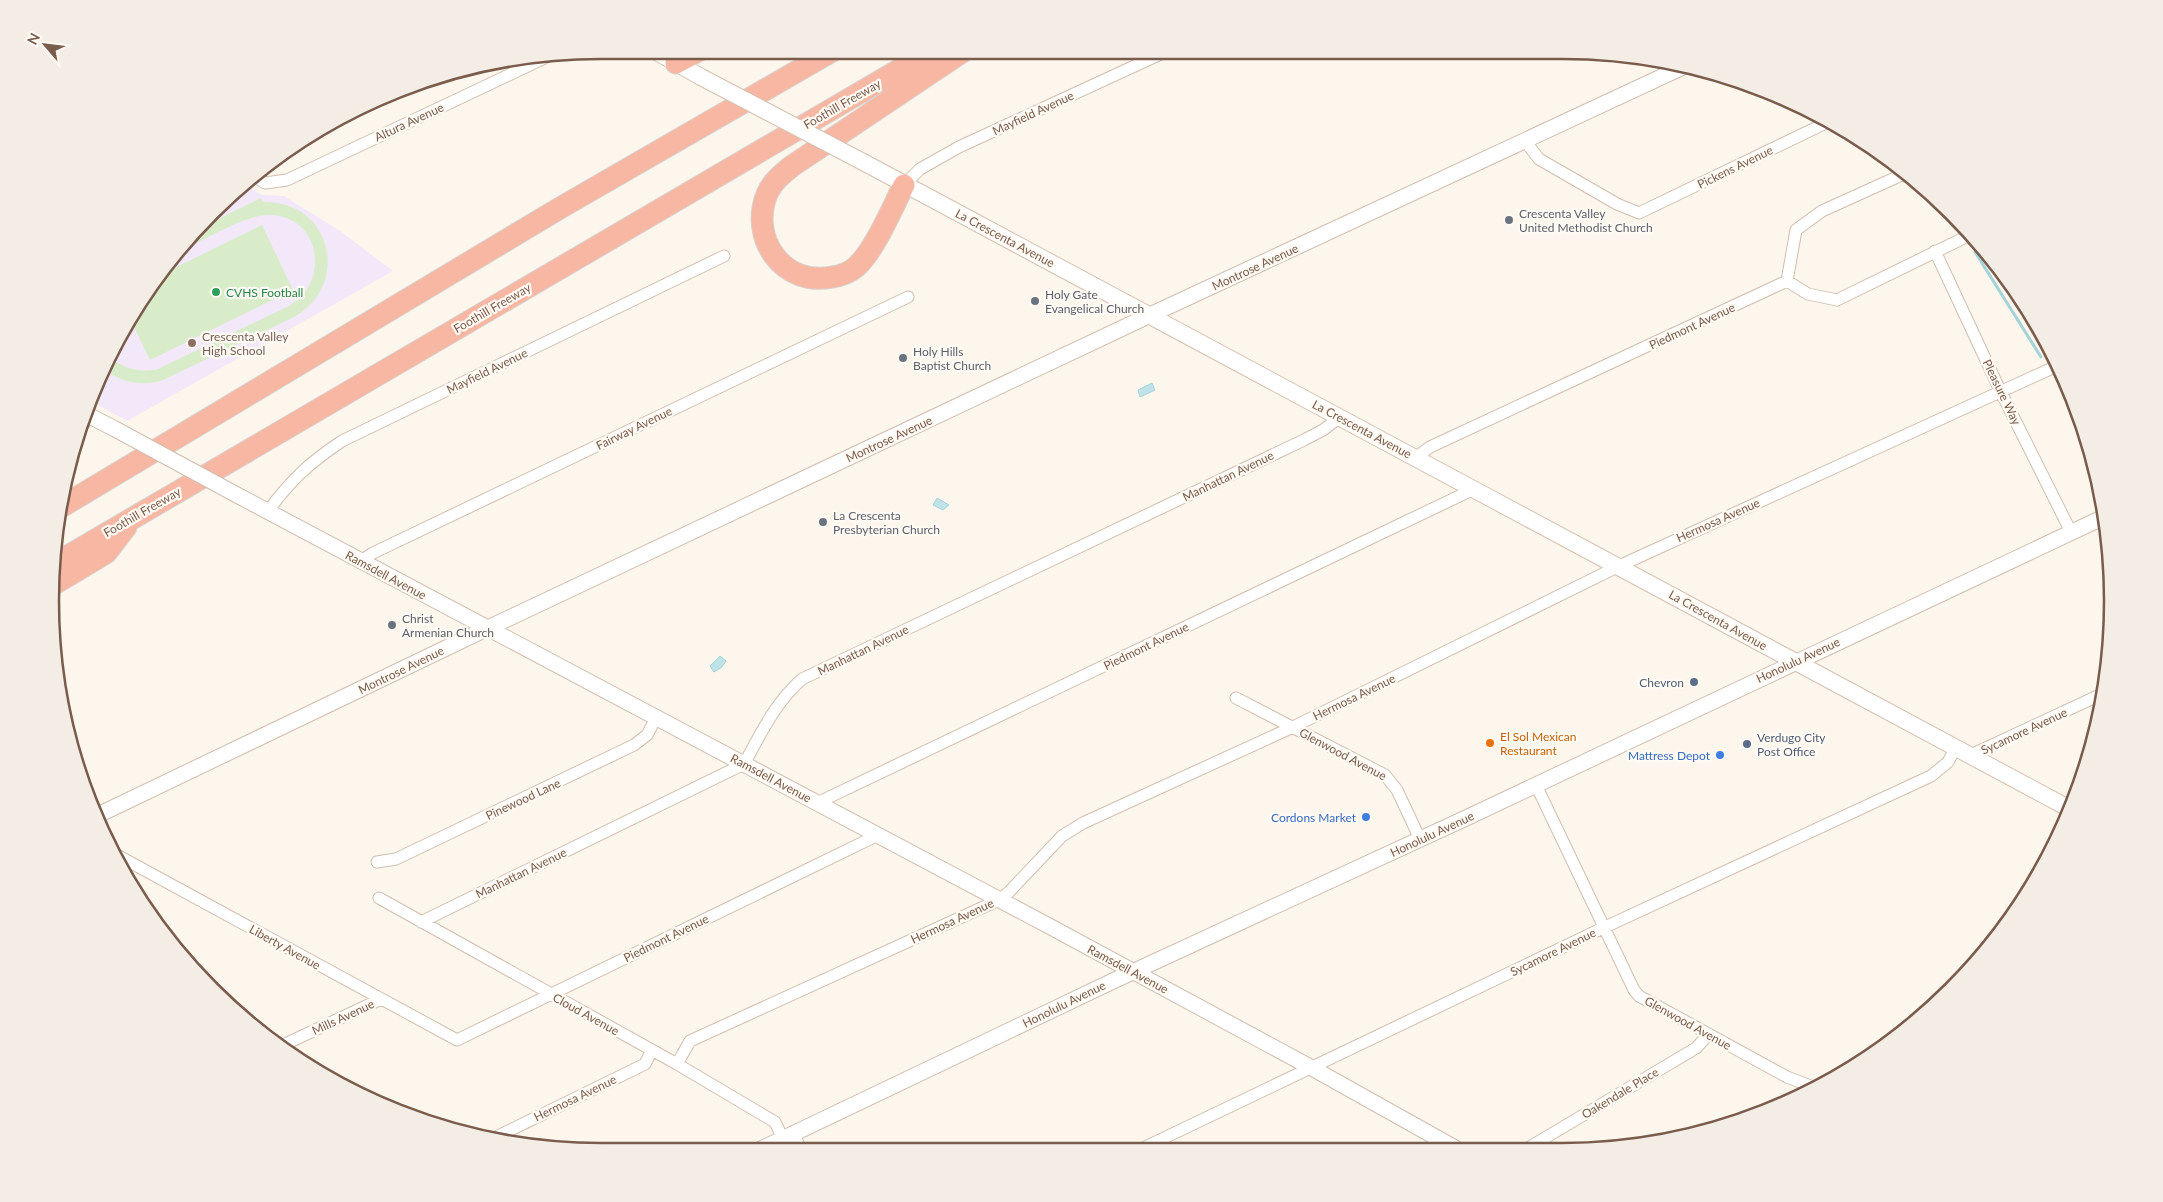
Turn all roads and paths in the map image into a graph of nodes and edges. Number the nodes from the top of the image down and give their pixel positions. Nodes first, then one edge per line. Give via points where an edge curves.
1 (669, 59) edge
2 (683, 59) edge
3 (818, 59) edge
4 (918, 59) edge
5 (952, 59) edge
6 (1150, 59) edge
7 (535, 63) edge
8 (676, 63) junction
9 (1675, 71) edge
10 (1822, 125) edge
11 (1525, 141) junction
12 (1899, 176) edge
13 (259, 180) edge
14 (904, 185) junction
15 (1965, 238) edge
16 (1935, 251) junction
17 (724, 256) dead end
18 (1787, 282) junction
19 (908, 297) dead end
20 (1148, 316) junction
21 (2052, 369) edge
22 (2002, 392) junction
23 (92, 417) edge
24 (1340, 417) junction
25 (1415, 458) junction
26 (1474, 489) junction
27 (68, 503) edge
28 (268, 511) junction
29 (134, 517) junction
30 (2098, 519) edge
31 (2071, 532) junction
32 (60, 560) edge
33 (361, 561) junction
34 (1619, 566) junction
35 (60, 581) edge
36 (486, 629) junction
37 (1794, 661) junction
38 (2096, 697) edge
39 (1236, 698) dead end
40 (656, 718) junction
41 (1293, 727) junction
42 (1956, 747) junction
43 (1971, 755) junction
44 (744, 764) junction
45 (1536, 785) junction
46 (817, 803) junction
47 (2064, 806) edge
48 (102, 812) edge
49 (876, 836) junction
50 (1420, 839) junction
51 (124, 859) edge
52 (377, 862) dead end
53 (379, 898) dead end
54 (999, 900) junction
55 (421, 922) junction
56 (1603, 928) junction
57 (1132, 972) junction
58 (550, 994) junction
59 (381, 999) junction
60 (1708, 1034) junction
61 (457, 1040) joint
62 (288, 1043) edge
63 (652, 1050) junction
64 (677, 1064) junction
65 (1312, 1068) junction
66 (1808, 1084) edge
67 (502, 1134) edge
68 (788, 1136) junction
69 (774, 1143) edge
70 (794, 1143) edge
71 (1154, 1143) edge
72 (1446, 1143) edge
73 (1536, 1143) edge

1 - 8 main road, La Crescenta Avenue
2 - 8 highway
3 - 27 highway via 560,208
4 - 29 highway, Foothill Freeway
5 - 14 highway via 776,179 762,208 764,240 781,264 794,273 824,279 839,276 855,268 867,255
6 - 14 street, Mayfield Avenue via 959,147 920,169
7 - 13 street, Altura Avenue via 287,180 265,183
8 - 14 main road, La Crescenta Avenue, bridge
9 - 11 street, Montrose Avenue
10 - 11 street, Pickens Avenue via 1639,213 1617,204 1539,159
11 - 20 street, Montrose Avenue
12 - 18 street via 1822,211 1796,230
14 - 20 main road, La Crescenta Avenue
15 - 16 street
16 - 18 street via 1838,300 1808,294
16 - 22 street, Pleasure Way
17 - 28 street, Mayfield Avenue via 342,441 313,460 295,477
18 - 25 street, Piedmont Avenue via 1430,448
19 - 33 street, Fairway Avenue
20 - 24 main road, La Crescenta Avenue
20 - 36 street, Montrose Avenue
21 - 22 street, Hermosa Avenue
22 - 31 street, Pleasure Way
22 - 34 street, Hermosa Avenue
23 - 28 street, Ramsdell Avenue, bridge
24 - 25 main road, La Crescenta Avenue
24 - 44 street, Manhattan Avenue via 1304,440 802,679 771,714
25 - 26 main road, La Crescenta Avenue
26 - 34 main road, La Crescenta Avenue
26 - 46 street, Piedmont Avenue
28 - 33 street, Ramsdell Avenue
29 - 32 highway, Foothill Freeway
29 - 35 highway via 106,553
30 - 31 street, Honolulu Avenue
31 - 37 street, Honolulu Avenue
33 - 36 street, Ramsdell Avenue
34 - 37 main road, La Crescenta Avenue
34 - 41 street, Hermosa Avenue
36 - 40 street, Ramsdell Avenue
36 - 48 street, Montrose Avenue
37 - 42 main road, La Crescenta Avenue
37 - 45 street, Honolulu Avenue
38 - 43 street, Sycamore Avenue
39 - 41 street, Glenwood Avenue
40 - 44 street, Ramsdell Avenue
40 - 52 street, Pinewood Lane via 647,735 606,760 396,859
41 - 50 street, Glenwood Avenue via 1386,774
41 - 54 street, Hermosa Avenue via 1068,831
42 - 43 main road, La Crescenta Avenue
42 - 56 street, Sycamore Avenue via 1948,762 1931,776
43 - 47 main road, La Crescenta Avenue
44 - 46 street, Ramsdell Avenue
44 - 55 street, Manhattan Avenue
45 - 50 street, Honolulu Avenue
45 - 56 street, Glenwood Avenue
46 - 49 street, Ramsdell Avenue
49 - 54 street, Ramsdell Avenue
49 - 58 street, Piedmont Avenue
50 - 57 street, Honolulu Avenue
51 - 59 street, Liberty Avenue
53 - 55 street, Cloud Avenue
54 - 57 street, Ramsdell Avenue
54 - 64 street, Hermosa Avenue via 690,1041
55 - 58 street, Cloud Avenue
56 - 60 street, Glenwood Avenue via 1639,996
56 - 65 street, Sycamore Avenue
57 - 65 street, Ramsdell Avenue
57 - 68 street, Honolulu Avenue
58 - 61 street, Piedmont Avenue
58 - 63 street, Cloud Avenue
59 - 61 street, Liberty Avenue
59 - 62 street, Mills Avenue
60 - 66 street, Glenwood Avenue via 1787,1077
60 - 73 street, Oakendale Place via 1696,1048
63 - 64 street, Cloud Avenue
63 - 67 street, Hermosa Avenue via 645,1064
64 - 68 street, Cloud Avenue via 775,1122
65 - 71 street, Sycamore Avenue
65 - 72 street, Ramsdell Avenue
68 - 69 street, Honolulu Avenue
68 - 70 street, Cloud Avenue

